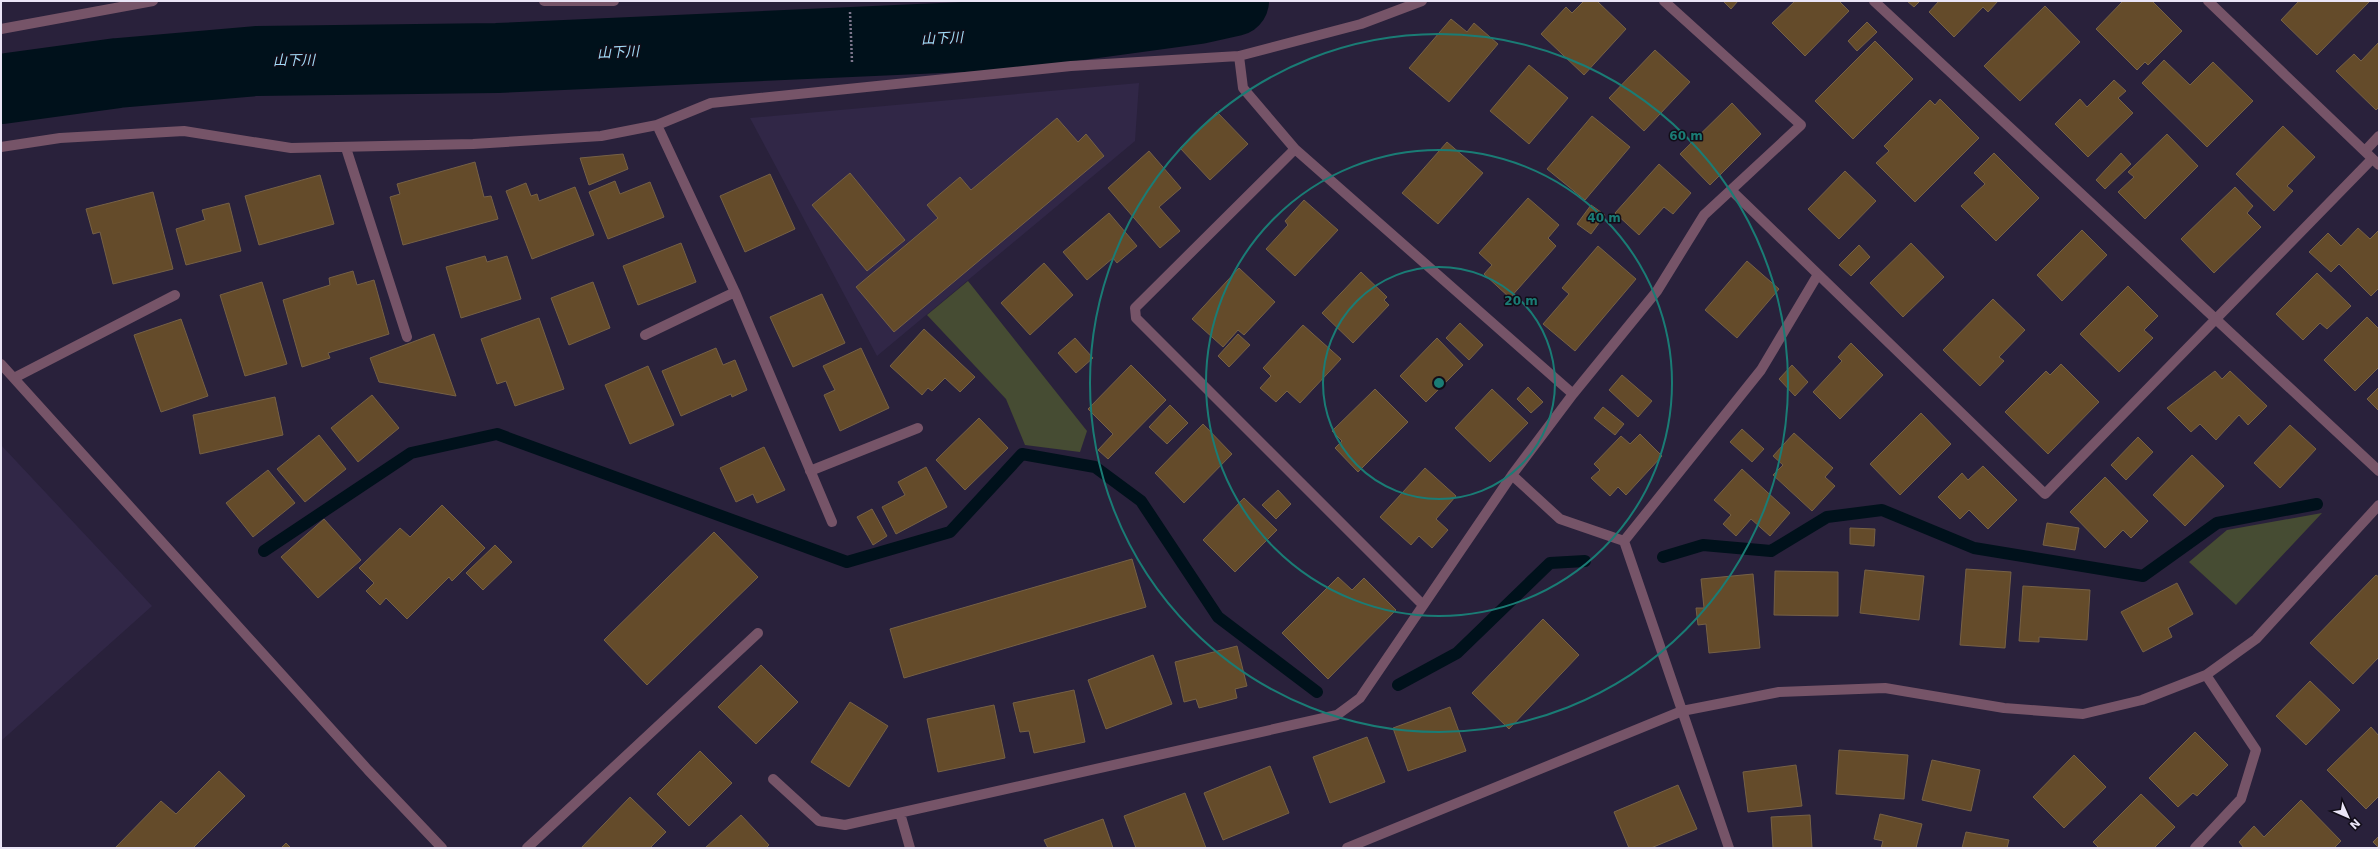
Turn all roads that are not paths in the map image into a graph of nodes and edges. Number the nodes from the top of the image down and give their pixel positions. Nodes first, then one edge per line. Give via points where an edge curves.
1 (153, 1) edge
2 (544, 1) edge
3 (614, 1) edge
4 (1422, 1) edge
5 (1664, 1) edge
6 (1874, 1) edge
7 (2208, 1) edge
8 (1, 29) edge
9 (1240, 56) junction
10 (657, 125) junction
11 (2379, 136) edge
12 (1, 147) edge
13 (346, 148) junction
14 (1295, 149) junction
15 (2372, 158) edge
16 (1731, 190) junction
17 (1817, 276) junction
18 (735, 292) junction
19 (174, 295) dead end
20 (2215, 320) junction
21 (645, 336) dead end
22 (407, 337) dead end
23 (1, 364) edge
24 (14, 378) junction
25 (1573, 394) junction
26 (918, 428) dead end
27 (810, 471) junction
28 (2379, 471) edge
29 (1512, 475) junction
30 (2379, 504) edge
31 (832, 522) dead end
32 (1624, 541) junction
33 (1423, 605) junction
34 (758, 633) dead end
35 (2206, 675) junction
36 (1682, 711) junction
37 (773, 779) dead end
38 (900, 813) junction
39 (2200, 846) edge
40 (442, 848) edge
41 (527, 848) edge
42 (910, 848) edge
43 (1347, 848) edge
44 (1729, 848) edge

1 - 8 street
2 - 3 street
4 - 9 street via 1361,24
5 - 16 street via 1801,125
6 - 20 street
7 - 15 street
9 - 10 street via 1071,66 711,103
9 - 14 street via 1243,88
10 - 13 street via 601,136
10 - 18 street
11 - 15 street
12 - 13 street via 60,138 184,131 291,148
13 - 22 street
14 - 25 street
14 - 33 street via 1135,308 1136,318
15 - 20 street
16 - 17 street
16 - 25 street via 1704,216 1657,291
17 - 20 street via 2045,494
17 - 32 street via 1761,370
18 - 21 street
18 - 27 street
19 - 24 street
20 - 28 street
23 - 24 street
24 - 40 street via 368,770
25 - 29 street
26 - 27 street
27 - 31 street
29 - 32 street via 1560,519
29 - 33 street
30 - 35 street via 2256,640
32 - 36 street
33 - 38 street via 1360,698 1337,715
34 - 41 street
35 - 36 street via 2142,700 2083,714 2004,708 1885,688 1779,692
35 - 39 street via 2256,750 2241,799
36 - 43 street
36 - 44 street
37 - 38 street via 819,821 845,825
38 - 42 street

